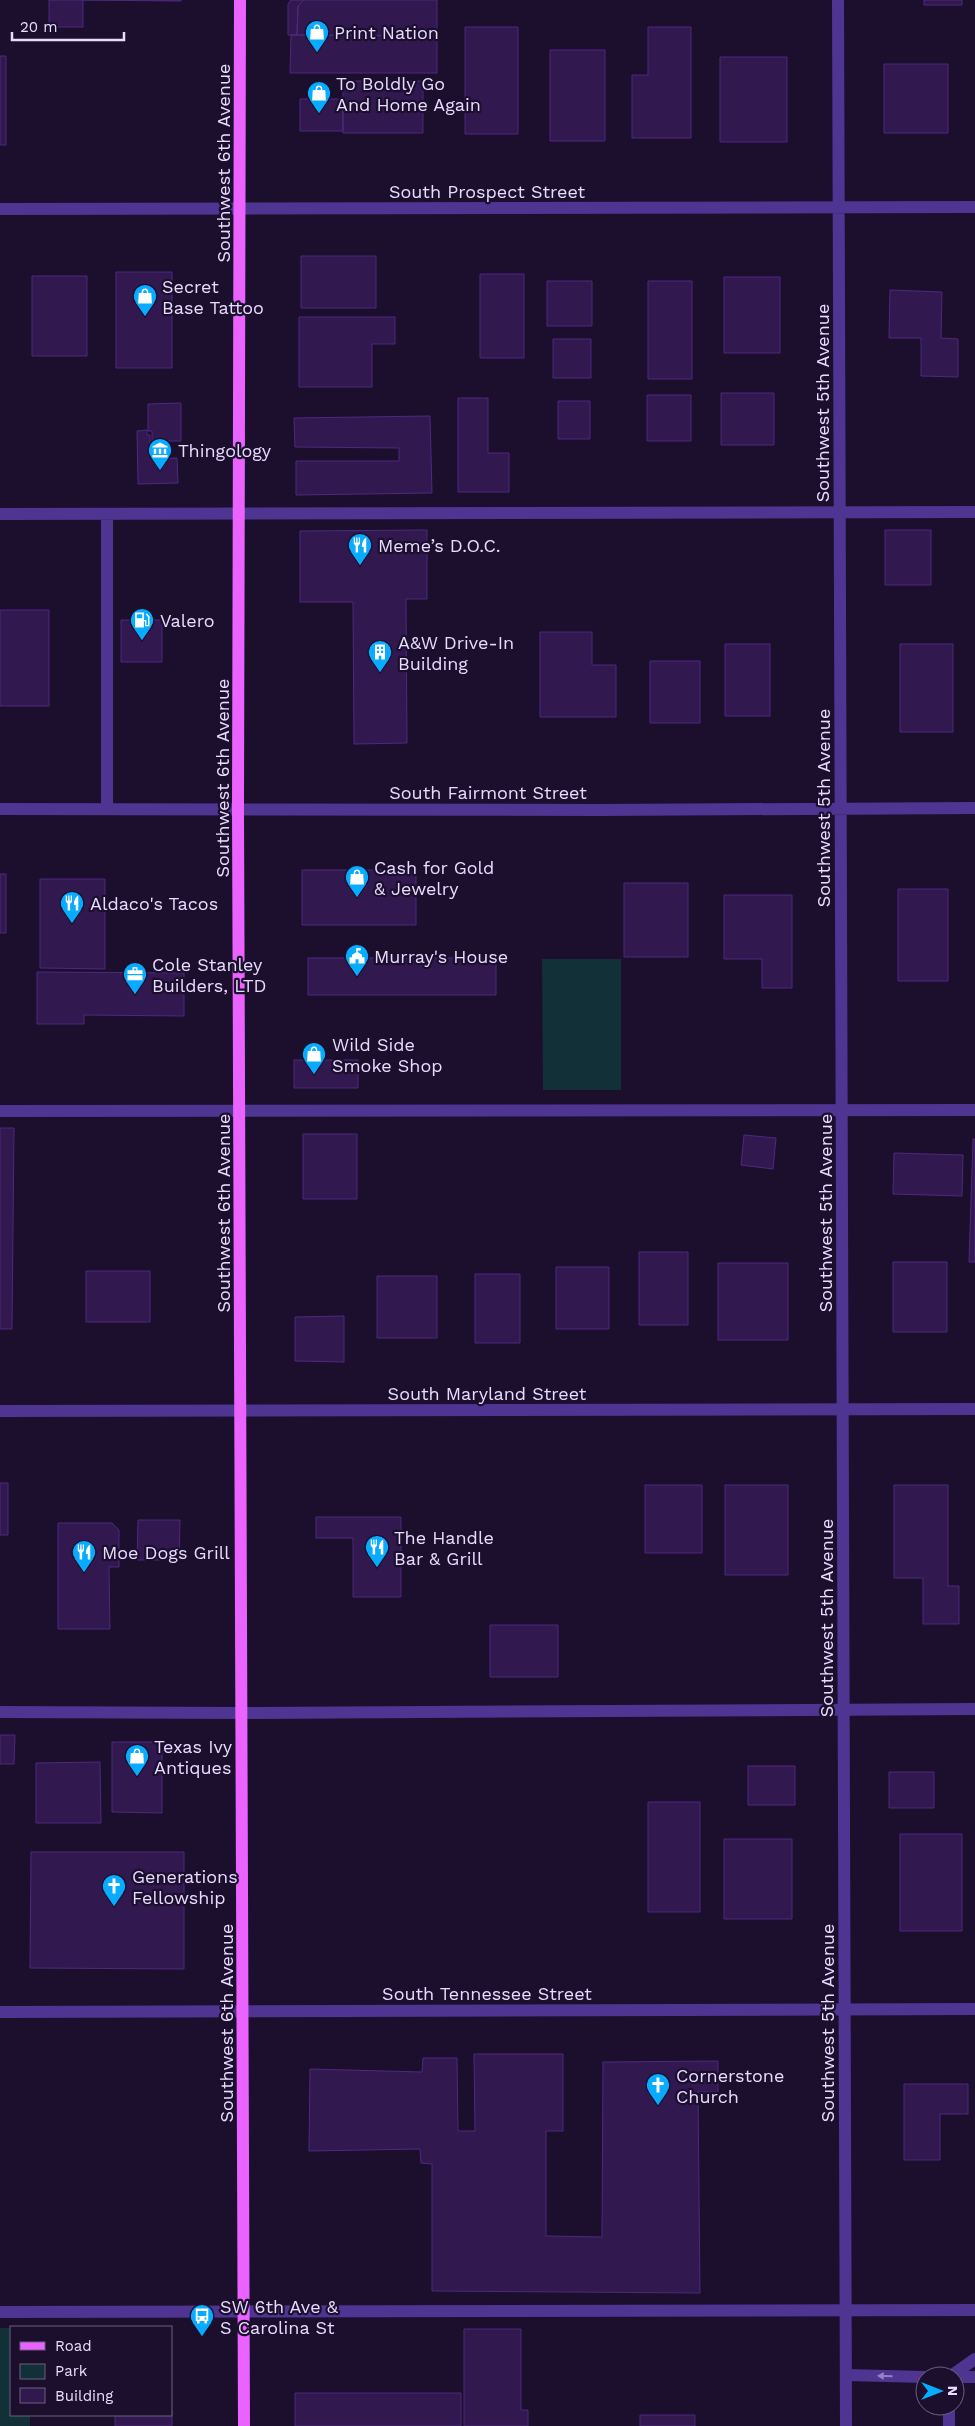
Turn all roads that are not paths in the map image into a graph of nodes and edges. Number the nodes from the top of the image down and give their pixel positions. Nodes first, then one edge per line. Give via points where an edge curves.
1 (240, 0) edge
2 (838, 0) edge
3 (975, 207) edge
4 (839, 208) junction
5 (0, 209) edge
6 (240, 209) junction
7 (840, 512) junction
8 (975, 512) edge
9 (0, 514) edge
10 (107, 514) junction
11 (240, 514) junction
12 (841, 808) junction
13 (975, 808) edge
14 (238, 809) junction
15 (0, 810) edge
16 (107, 810) junction
17 (240, 1109) junction
18 (842, 1110) junction
19 (975, 1110) edge
20 (0, 1111) edge
21 (843, 1410) junction
22 (975, 1410) edge
23 (0, 1411) edge
24 (242, 1411) junction
25 (844, 1709) junction
26 (975, 1709) edge
27 (0, 1712) edge
28 (243, 1713) junction
29 (844, 2010) junction
30 (975, 2010) edge
31 (244, 2011) junction
32 (0, 2012) edge
33 (975, 2310) edge
34 (845, 2311) junction
35 (0, 2312) edge
36 (244, 2312) junction
37 (846, 2375) junction
38 (915, 2377) edge
39 (244, 2426) edge
40 (846, 2426) edge

1 - 6 main road, Southwest 6th Avenue
2 - 4 street, Southwest 5th Avenue
3 - 4 street, South Prospect Street
4 - 6 street, South Prospect Street
4 - 7 street, Southwest 5th Avenue
5 - 6 street, South Prospect Street
6 - 11 main road, Southwest 6th Avenue
7 - 8 street
7 - 11 street
7 - 12 street, Southwest 5th Avenue
9 - 10 street
10 - 11 street
10 - 16 street
11 - 14 main road, Southwest 6th Avenue
12 - 13 street, South Fairmont Street
12 - 14 street, South Fairmont Street
12 - 18 street, Southwest 5th Avenue
14 - 16 street, South Fairmont Street
14 - 17 main road, Southwest 6th Avenue
15 - 16 street, South Fairmont Street
17 - 18 street
17 - 20 street
17 - 24 main road, Southwest 6th Avenue
18 - 19 street
18 - 21 street, Southwest 5th Avenue
21 - 22 street, South Maryland Street
21 - 24 street, South Maryland Street
21 - 25 street, Southwest 5th Avenue
23 - 24 street, South Maryland Street
24 - 28 main road, Southwest 6th Avenue
25 - 26 street
25 - 28 street
25 - 29 street, Southwest 5th Avenue
27 - 28 street
28 - 31 main road, Southwest 6th Avenue
29 - 30 street, South Tennessee Street
29 - 31 street, South Tennessee Street
29 - 34 street, Southwest 5th Avenue
31 - 32 street, South Tennessee Street
31 - 36 main road, Southwest 6th Avenue
33 - 34 street
34 - 36 street
34 - 37 street, Southwest 5th Avenue
35 - 36 street
36 - 39 main road, Southwest 6th Avenue
38 -> 37 street
37 - 40 street, Southwest 5th Avenue

